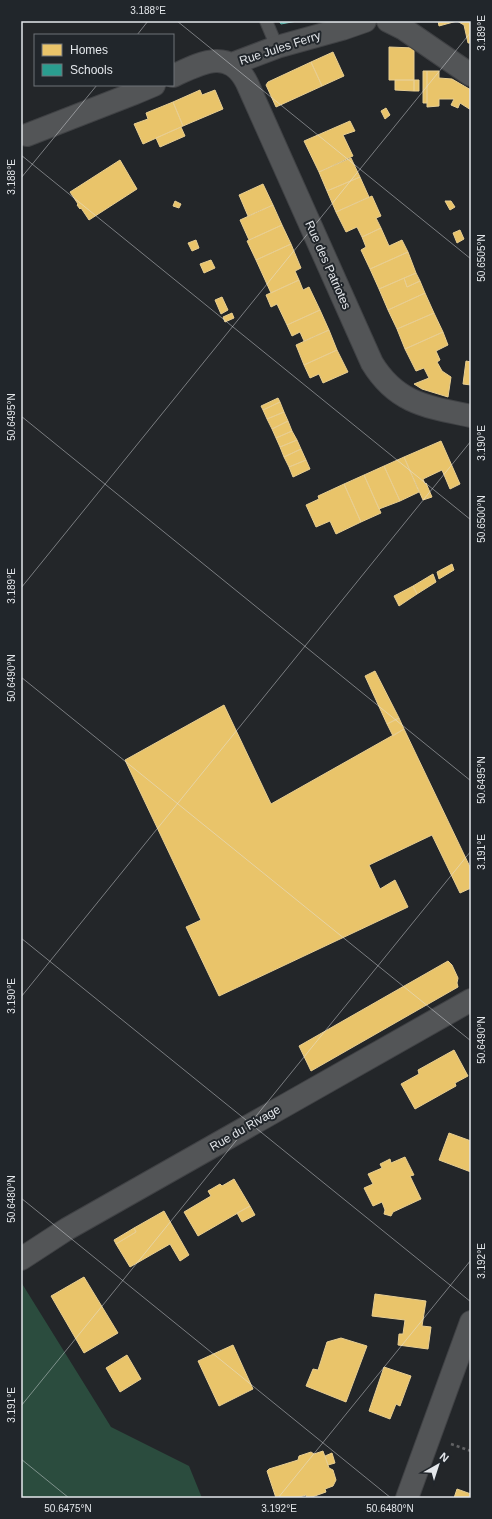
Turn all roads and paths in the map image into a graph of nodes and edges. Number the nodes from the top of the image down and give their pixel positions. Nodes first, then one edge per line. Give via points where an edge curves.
1 (266, 21) edge
2 (365, 21) edge
3 (388, 21) edge
4 (276, 47) junction
5 (232, 64) junction
6 (471, 75) edge
7 (174, 76) edge
8 (152, 86) edge
9 (24, 136) edge
10 (471, 416) edge
11 (471, 1000) edge
12 (21, 1259) edge
13 (471, 1322) edge
14 (407, 1498) edge

1 - 4 lane
2 - 4 street, Rue Jules Ferry
3 - 6 street via 404,29
4 - 5 street, Rue Jules Ferry
5 - 7 street, Rue Jules Ferry via 209,61
5 - 10 street, Rue des Patriotes via 247,83 378,373 388,385 405,398 424,406
8 - 9 street
11 - 12 street, Rue du Rivage via 67,1229
13 - 14 street

